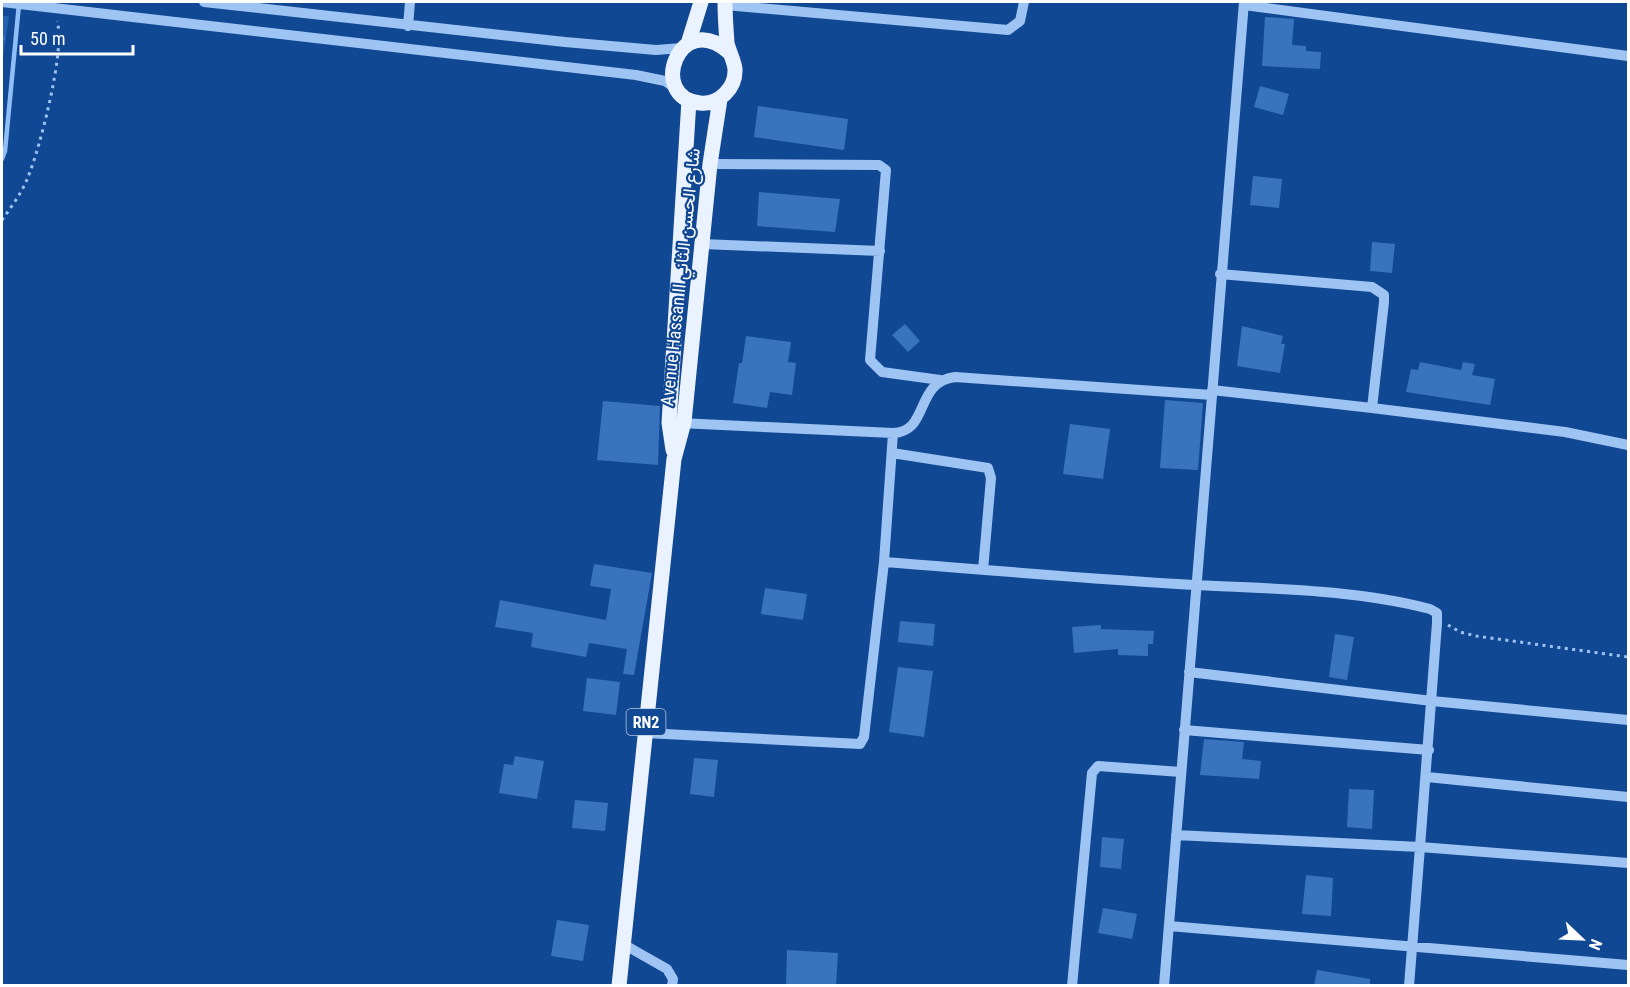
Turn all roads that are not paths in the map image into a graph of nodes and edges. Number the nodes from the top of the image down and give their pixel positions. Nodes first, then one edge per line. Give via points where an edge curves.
1 (204, 2) edge
2 (410, 2) edge
3 (701, 2) edge
4 (1024, 2) edge
5 (4, 3) edge
6 (725, 3) edge
7 (1244, 3) edge
8 (53, 4) edge
9 (408, 26) junction
10 (685, 46) junction
11 (729, 52) junction
12 (1629, 56) edge
13 (677, 89) junction
14 (720, 99) junction
15 (689, 100) junction
16 (710, 164) junction
17 (702, 244) junction
18 (880, 251) junction
19 (1220, 274) junction
20 (940, 380) junction
21 (1212, 392) junction
22 (1372, 408) junction
23 (677, 423) junction
24 (893, 433) junction
25 (1629, 445) edge
26 (892, 453) junction
27 (884, 562) junction
28 (983, 570) junction
29 (1196, 585) junction
30 (1189, 672) junction
31 (1432, 701) junction
32 (1629, 720) edge
33 (1184, 730) junction
34 (645, 733) junction
35 (1429, 750) junction
36 (1181, 772) junction
37 (1427, 777) junction
38 (1629, 797) edge
39 (1176, 835) junction
40 (1420, 847) junction
41 (1629, 863) edge
42 (1169, 926) junction
43 (623, 944) junction
44 (1411, 946) junction
45 (1629, 965) edge
46 (619, 986) edge
47 (672, 986) edge
48 (1072, 986) edge
49 (1164, 986) edge
50 (1409, 986) edge

1 - 9 street
2 - 9 street
3 - 10 main road
4 - 6 street via 1020,21 1008,30
5 - 8 street
6 - 11 main road, RN2
7 - 12 street
7 - 19 street
8 - 13 street via 636,75 665,81
9 - 10 street via 656,50
10 - 11 main road via 710,40
10 - 13 main road via 676,55 672,72
11 - 14 main road, RN2 via 735,72 733,82
13 - 15 main road
14 - 15 main road via 710,103
14 - 16 main road, Avenue Hassan II شارع الحسن الثاني / RN2
15 - 23 main road, Avenue Hassan II شارع الحسن الثاني / RN2
16 - 17 main road, Avenue Hassan II شارع الحسن الثاني / RN2
16 - 18 street via 879,165 887,173
17 - 18 street
17 - 23 main road, Avenue Hassan II شارع الحسن الثاني / RN2
18 - 20 street via 870,360 882,372
19 - 21 street
19 - 22 street via 1382,291
20 - 21 street via 955,377
20 - 24 street via 930,389 914,423
21 - 22 street
21 - 29 street
22 - 25 street via 1564,432
23 - 24 street
23 - 34 main road, Avenue Hassan II شارع الحسن الثاني / RN2
24 - 26 street
26 - 27 street
26 - 28 street via 988,468 991,478
27 - 28 street
27 - 34 street via 864,737 860,744
28 - 29 street
29 - 30 street
29 - 31 street via 1354,596 1437,613
30 - 31 street
30 - 33 street
31 - 32 street
31 - 35 street
33 - 35 street
33 - 36 street
34 - 43 main road, Avenue Hassan II شارع الحسن الثاني / RN2
35 - 37 street
36 - 39 street
36 - 48 street via 1098,766 1092,773
37 - 38 street
37 - 40 street
39 - 40 street
39 - 42 street
40 - 41 street
40 - 44 street
42 - 44 street
42 - 49 street
43 - 46 main road, Avenue Hassan II شارع الحسن الثاني / RN2
43 - 47 street via 666,969 673,979
44 - 45 street
44 - 50 street

